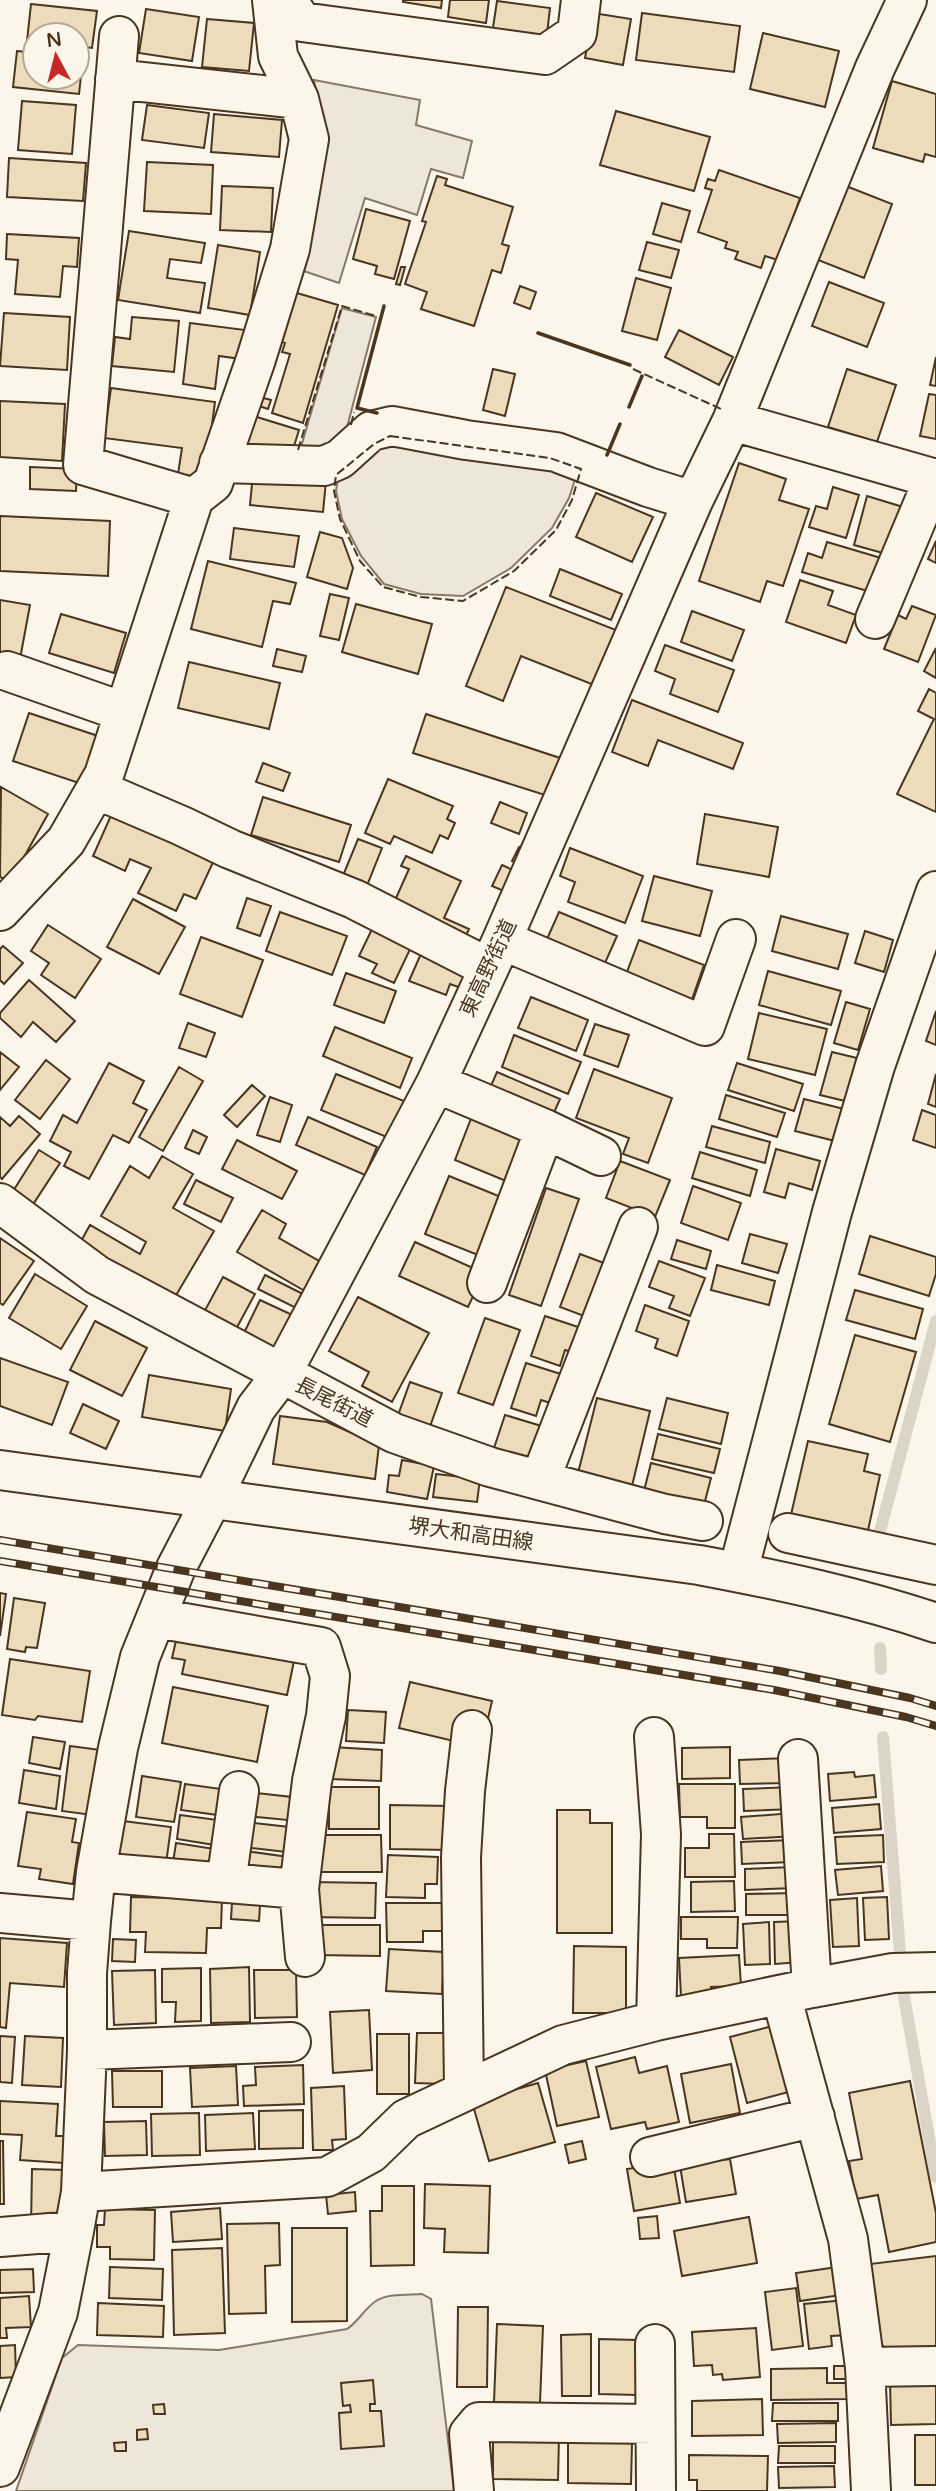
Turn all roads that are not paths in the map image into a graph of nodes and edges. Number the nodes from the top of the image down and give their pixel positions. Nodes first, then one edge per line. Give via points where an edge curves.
1 (272, 0) edge
2 (287, 0) edge
3 (582, 0) edge
4 (907, 0) edge
5 (118, 36) dead end
6 (115, 79) junction
7 (299, 99) junction
8 (732, 421) junction
9 (219, 463) junction
10 (935, 478) edge
11 (194, 498) junction
12 (693, 501) junction
13 (875, 619) dead end
14 (7, 671) dead end
15 (124, 712) junction
16 (96, 789) junction
17 (936, 891) edge
18 (0, 911) edge
19 (736, 939) dead end
20 (495, 954) junction
21 (436, 1083) junction
22 (545, 1129) junction
23 (601, 1156) dead end
24 (0, 1203) edge
25 (638, 1227) dead end
26 (487, 1283) dead end
27 (281, 1375) junction
28 (0, 1469) edge
29 (540, 1480) junction
30 (212, 1499) junction
31 (703, 1521) dead end
32 (788, 1533) dead end
33 (936, 1565) edge
34 (738, 1572) junction
35 (936, 1604) edge
36 (898, 1610) junction
37 (156, 1618) junction
38 (936, 1623) edge
39 (472, 1730) dead end
40 (654, 1737) dead end
41 (798, 1759) dead end
42 (239, 1791) dead end
43 (96, 1872) junction
44 (226, 1883) junction
45 (299, 1889) junction
46 (0, 1913) edge
47 (90, 1921) junction
48 (305, 1957) dead end
49 (916, 1972) edge
50 (797, 1991) junction
51 (656, 2021) junction
52 (291, 2042) dead end
53 (87, 2050) junction
54 (464, 2090) junction
55 (815, 2117) junction
56 (649, 2157) dead end
57 (81, 2192) junction
58 (74, 2231) junction
59 (0, 2238) edge
60 (655, 2344) dead end
61 (936, 2366) edge
62 (865, 2367) junction
63 (655, 2424) junction
64 (0, 2467) edge
65 (474, 2491) edge
66 (656, 2491) edge
67 (871, 2491) edge

1 - 7 street via 278,56
2 - 3 street via 302,22 545,55 577,33
4 - 8 street, 東高野街道
5 - 6 street
6 - 7 street
6 - 11 street via 83,465
7 - 9 street via 309,139 290,249
8 - 10 street
8 - 12 street, 東高野街道
9 - 11 street via 213,483
9 - 12 street via 324,466 340,459 371,431 392,426 556,452
10 - 13 street
11 - 15 street
12 - 20 street, 東高野街道
14 - 15 street
15 - 16 street
16 - 18 street via 66,841
16 - 20 street via 230,849
17 - 34 street via 875,1066 832,1212
19 - 20 street via 705,1026
20 - 21 street, 東高野街道
21 - 22 street
21 - 27 street, 東高野街道
22 - 23 street
22 - 26 street
24 - 27 street, 長尾街道 via 97,1275
25 - 29 street
27 - 29 street, 長尾街道 via 394,1433
27 - 30 street, 東高野街道 via 256,1408
28 - 30 street, 堺大和高田線
29 - 31 street, 長尾街道
30 - 34 street, 堺大和高田線
30 - 37 street, 東高野街道
32 - 33 street
34 - 36 street, 堺大和高田線
35 - 36 street
36 - 38 street, 堺大和高田線
37 - 43 street, 東高野街道 via 140,1657 118,1748
37 - 45 street via 321,1647 330,1676
39 - 54 street via 461,1857
40 - 51 street via 661,1834
41 - 50 street
42 - 44 street
43 - 44 street
43 - 47 street, 東高野街道
44 - 45 street
45 - 48 street
46 - 47 street
47 - 53 street, 東高野街道
49 - 50 street
50 - 51 street
50 - 55 street
51 - 54 street via 563,2045
52 - 53 street
53 - 57 street, 東高野街道
54 - 57 street via 406,2119 371,2153 327,2177
55 - 56 street
55 - 62 street via 848,2239
57 - 58 street, 東高野街道
58 - 59 street
58 - 64 street, 東高野街道 via 58,2312
60 - 63 street
61 - 62 street
62 - 67 street
63 - 65 street via 479,2422 469,2434
63 - 66 street

